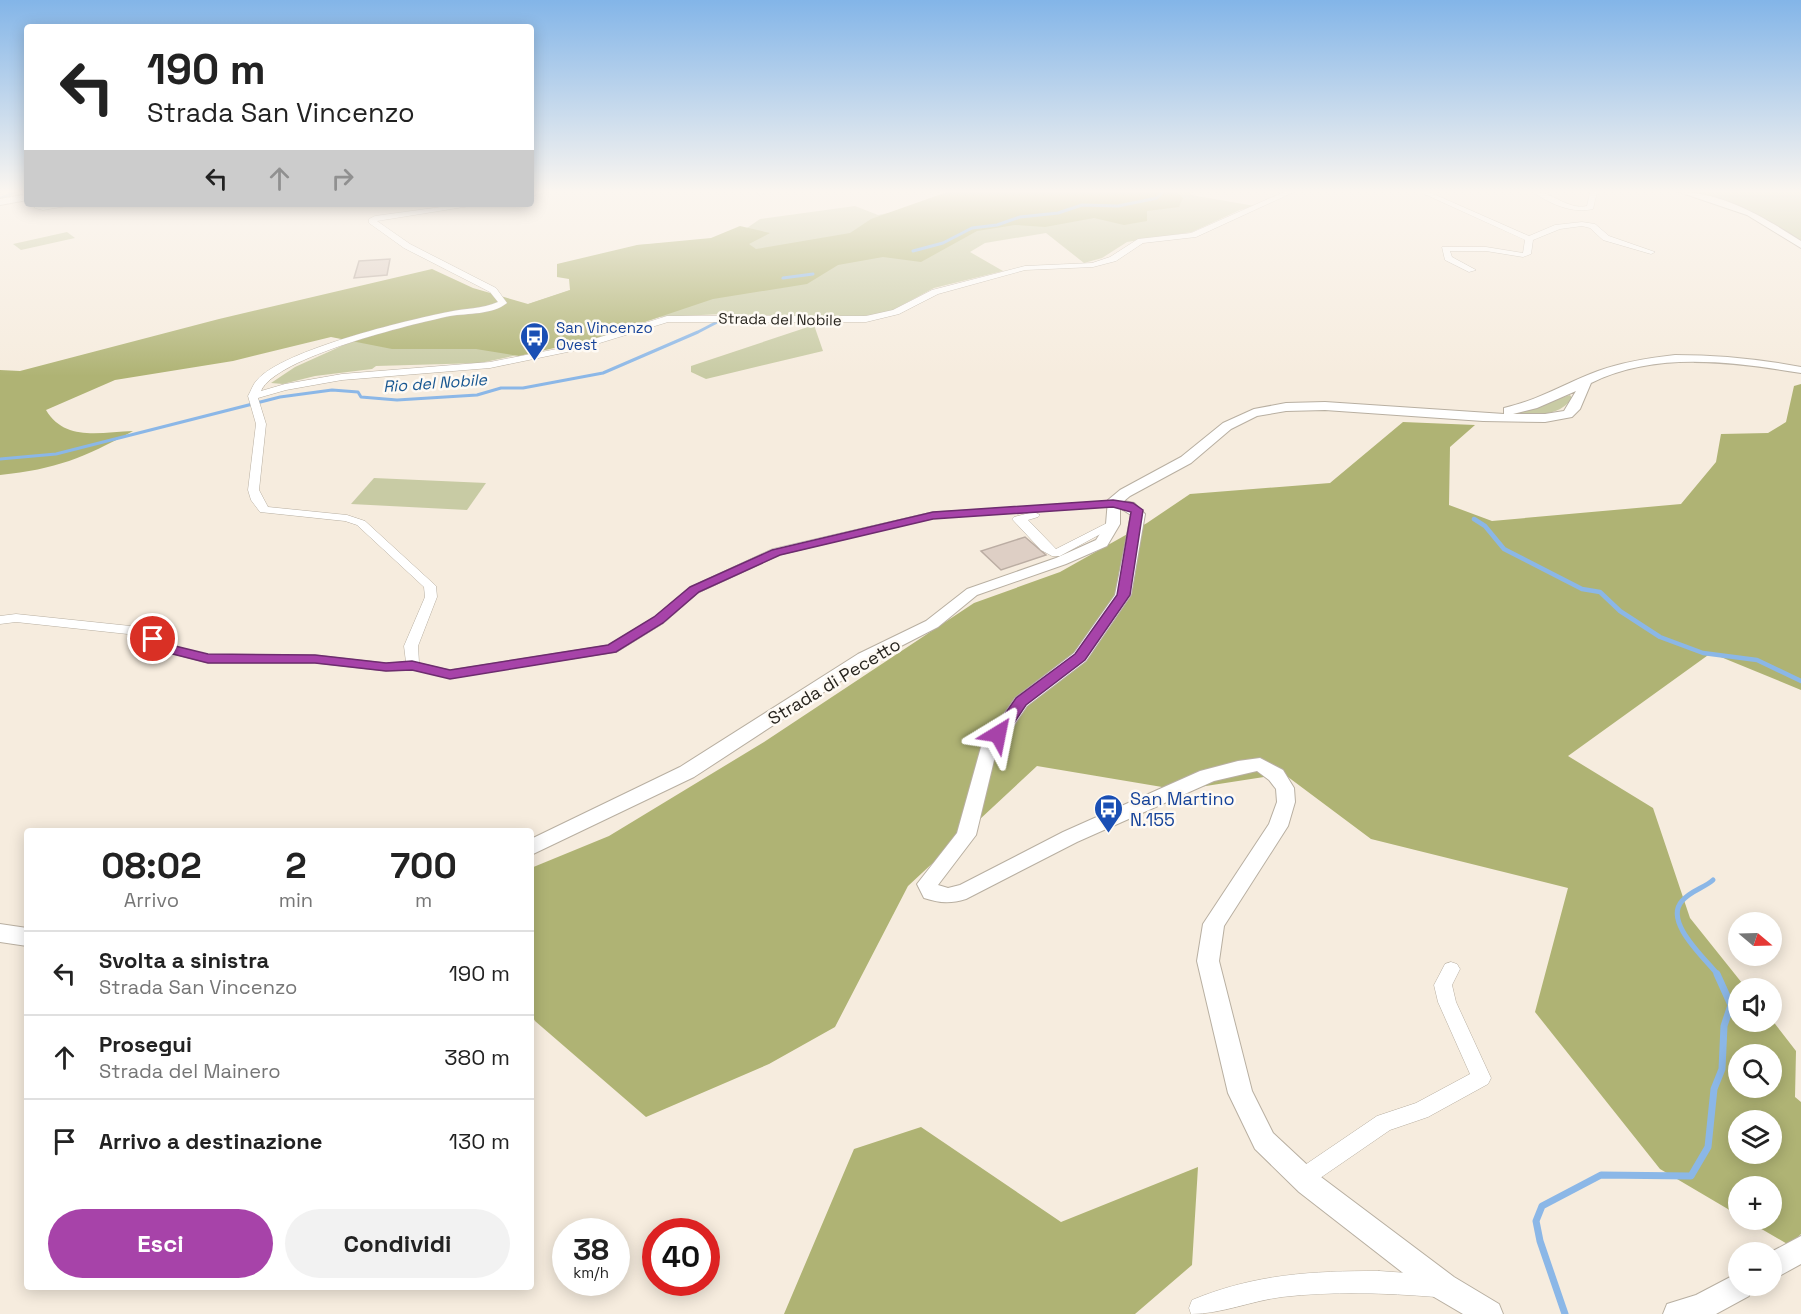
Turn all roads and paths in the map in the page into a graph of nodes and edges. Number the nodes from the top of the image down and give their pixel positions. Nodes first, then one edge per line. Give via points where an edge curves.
1 (421, 253) edge
2 (1122, 253) edge
3 (1446, 253) edge
4 (1510, 253) edge
5 (1527, 253) edge
6 (1472, 270) dead end
7 (1801, 370) edge
8 (1585, 383) junction
9 (254, 400) junction
10 (1459, 415) junction
11 (1113, 503) junction
12 (1113, 524) junction
13 (0, 620) edge
14 (412, 666) junction
15 (534, 847) edge
16 (0, 933) edge
17 (24, 937) edge
18 (1451, 969) dead end
19 (1303, 1178) junction
20 (1801, 1249) edge
21 (1782, 1261) edge
22 (1444, 1287) junction
23 (1728, 1292) edge
24 (1200, 1308) dead end
25 (1489, 1314) edge
26 (1677, 1314) edge

1 - 9 street via 493,290 502,303 400,326 315,354 261,381
2 - 9 street, Strada del Nobile via 1093,265 1026,268 935,292 896,312 866,319 667,319 574,348 490,365 342,377 285,387
3 - 6 street via 1448,258
4 - 5 street
7 - 8 street via 1713,358 1634,366 1610,371
8 - 10 street via 1528,407
8 - 10 street via 1574,409 1558,416
9 - 14 street via 261,423 261,444 252,481 257,503 264,510 347,518 361,523 430,585 431,597 411,646
10 - 11 street via 1325,406 1254,413 1227,426 1186,460
11 - 12 street
11 - 12 street via 1099,510 1018,519 1056,553
11 - 14 street via 933,515 776,552 694,590 659,620 612,649 450,674
11 - 19 street via 1129,506 1138,514 1124,595 1080,657 1021,702 987,751 966,835 927,884 931,892 948,896 966,891 1070,837 1207,776 1260,764 1276,775 1285,788 1283,815 1214,924 1208,961 1240,1093 1264,1142
12 - 15 street, Strada di Pecetto via 1102,543 972,592 932,624 864,658 687,772
13 - 14 street via 16,618 140,630 166,648 208,659 315,659
16 - 17 street
18 - 19 street via 1443,985 1447,1002 1481,1078 1421,1111 1384,1123
19 - 22 street
20 - 21 street
22 - 24 street via 1354,1282 1283,1287 1217,1299
22 - 25 street
23 - 26 street via 1701,1307

